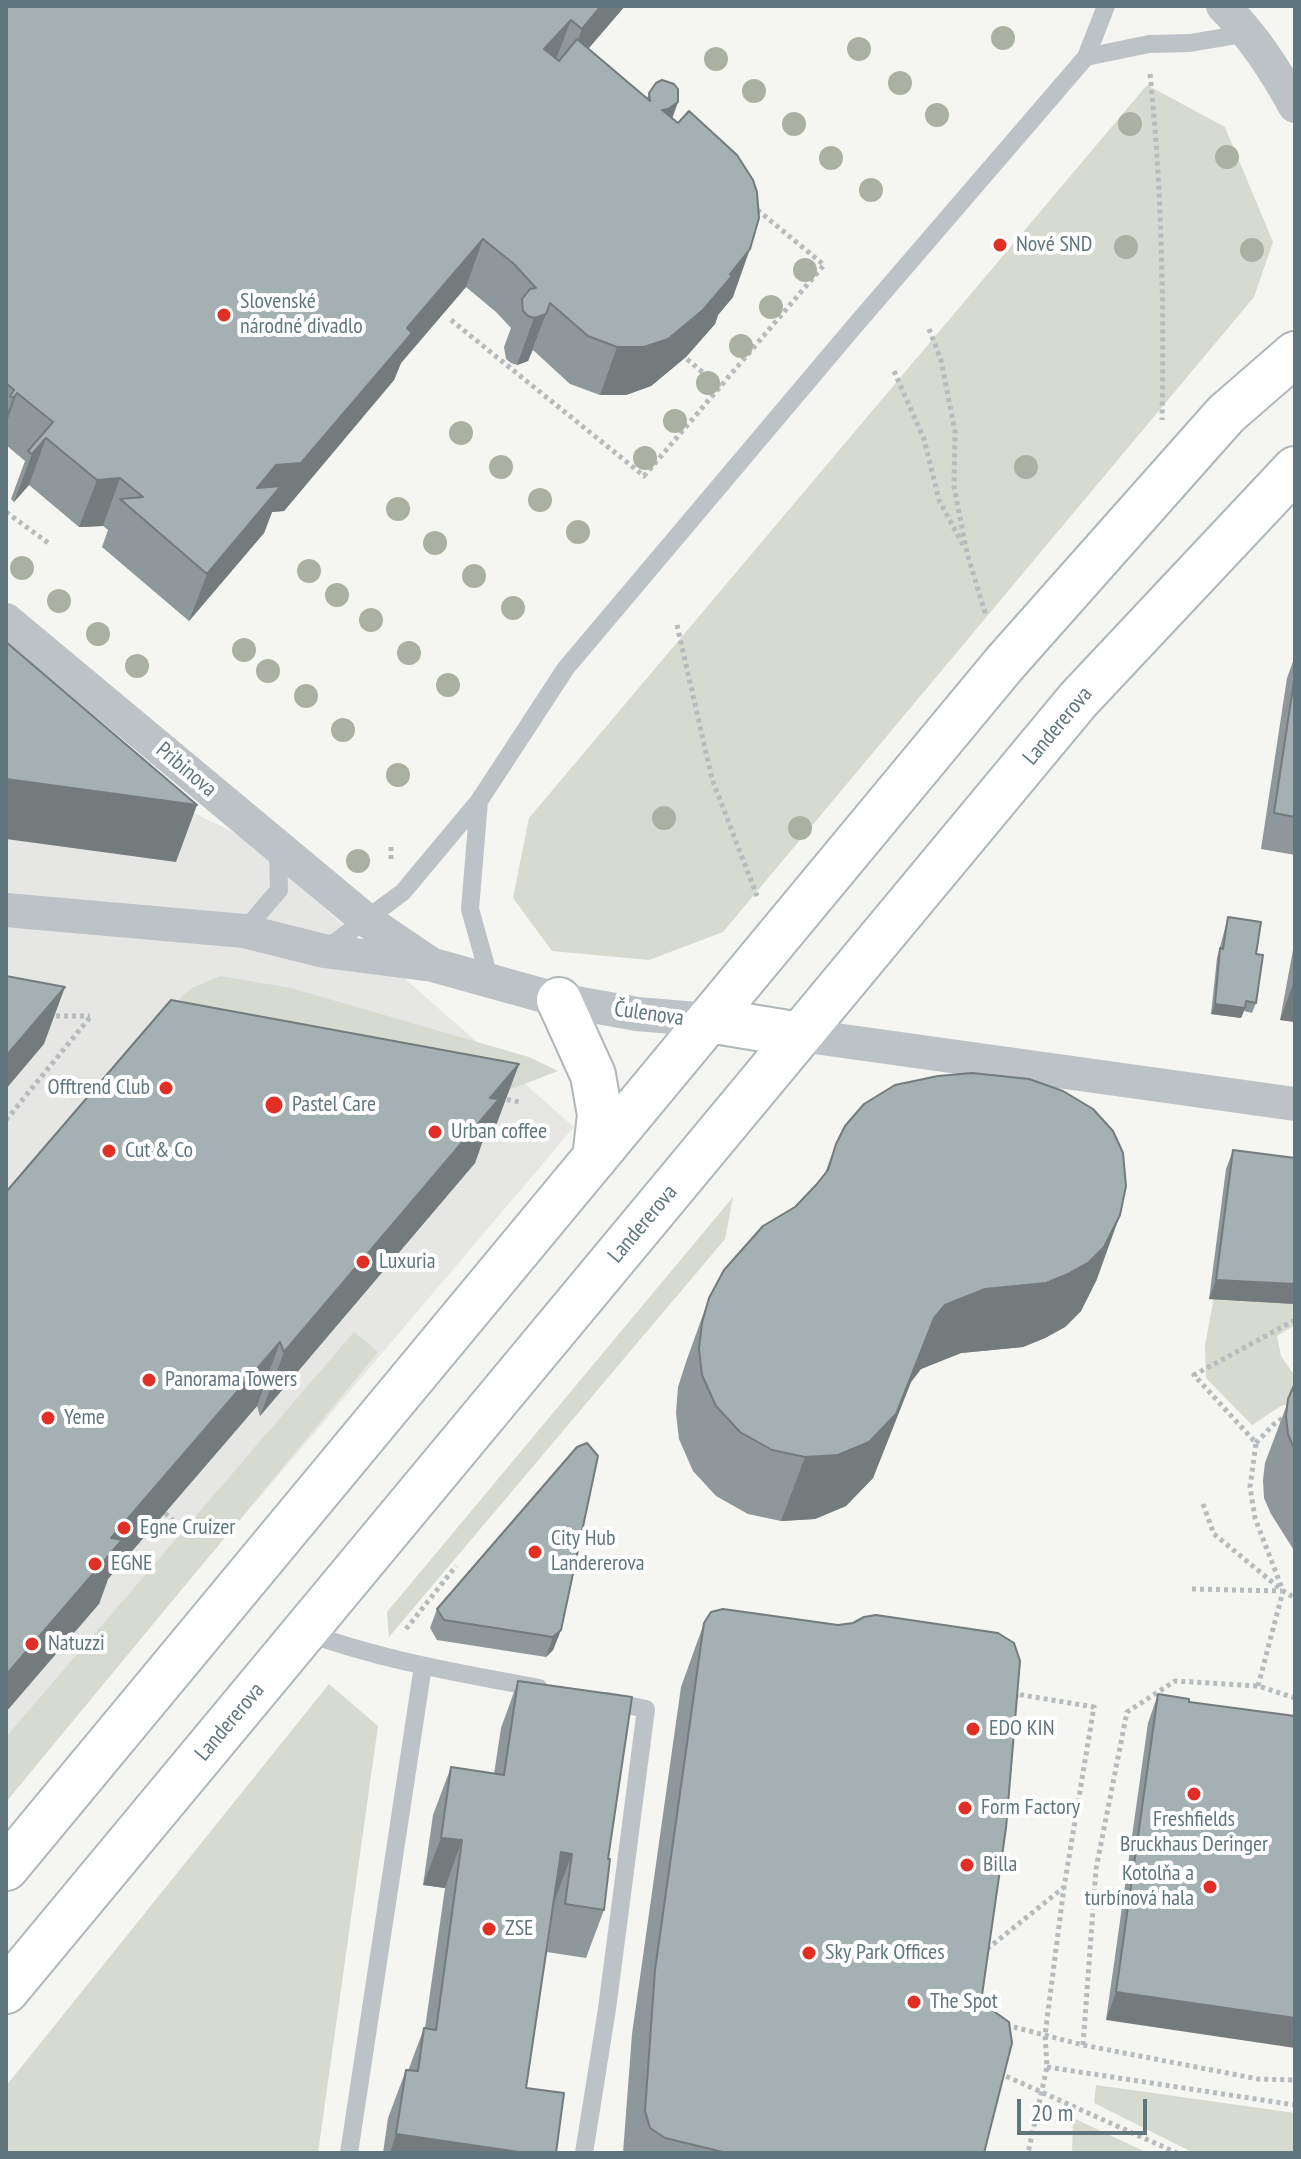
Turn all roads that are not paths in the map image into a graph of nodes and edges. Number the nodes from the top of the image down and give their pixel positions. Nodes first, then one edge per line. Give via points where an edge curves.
1 (1106, 6) edge
2 (1223, 6) edge
3 (1249, 33) junction
4 (1086, 57) junction
5 (1295, 106) edge
6 (1295, 354) edge
7 (1295, 469) edge
8 (6, 620) edge
9 (168, 780) edge
10 (214, 793) junction
11 (479, 801) junction
12 (278, 847) junction
13 (6, 910) edge
14 (366, 920) junction
15 (244, 931) junction
16 (324, 951) junction
17 (433, 965) junction
18 (490, 981) junction
19 (559, 1000) junction
20 (709, 1020) junction
21 (800, 1035) junction
22 (1295, 1104) edge
23 (595, 1158) junction
24 (305, 1632) junction
25 (423, 1666) junction
26 (553, 1691) edge
27 (584, 1697) edge
28 (6, 1868) edge
29 (6, 1991) edge
30 (349, 2153) edge
31 (584, 2153) edge

1 - 4 lane
2 - 3 street
3 - 4 lane
3 - 5 street
4 - 11 lane via 566,668
6 - 20 street via 1226,414 1005,663
7 - 21 street, Landererova via 1078,700
8 - 10 street, Pribinova
9 - 10 lane
10 - 12 street, Pribinova
11 - 14 lane via 403,892
11 - 18 lane via 470,909
12 - 14 street, Pribinova
12 - 15 lane via 279,890
13 - 15 street, Čulenova
14 - 16 lane
14 - 17 street, Pribinova
15 - 16 street, Čulenova
16 - 17 street, Čulenova
17 - 18 street, Čulenova
18 - 19 street, Čulenova
19 - 20 street, Čulenova
19 - 23 street via 593,1075 600,1115
20 - 21 street, Čulenova
20 - 23 street
21 - 22 street, Čulenova
21 - 24 street, Landererova
23 - 28 street
24 - 25 lane
24 - 29 street, Landererova
25 - 26 lane
25 - 30 lane
27 - 31 lane via 646,1709

